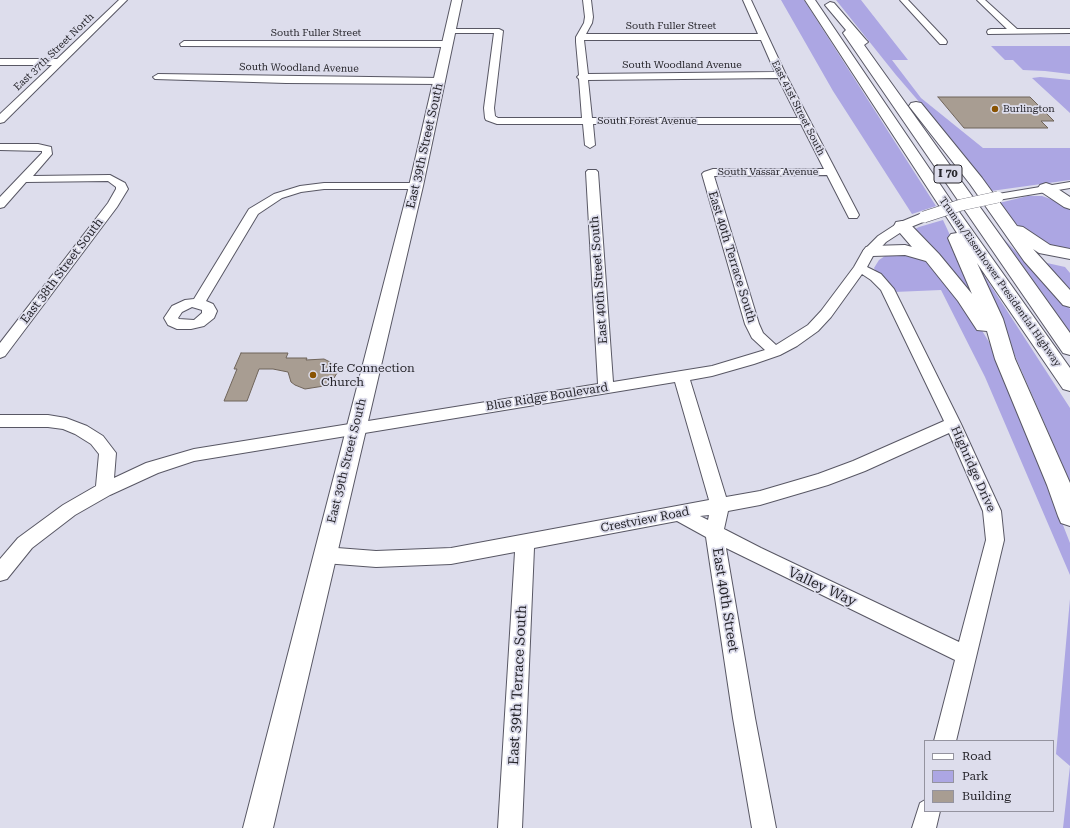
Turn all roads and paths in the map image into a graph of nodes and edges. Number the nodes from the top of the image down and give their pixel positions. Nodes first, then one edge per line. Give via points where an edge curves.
1 (123, 0) edge
2 (457, 0) edge
3 (587, 0) edge
4 (747, 0) edge
5 (810, 0) edge
6 (904, 0) edge
7 (981, 0) edge
8 (828, 2) edge
9 (1014, 31) junction
10 (1070, 31) edge
11 (992, 32) dead end
12 (580, 37) junction
13 (762, 37) junction
14 (449, 38) junction
15 (943, 42) dead end
16 (184, 44) dead end
17 (0, 62) edge
18 (58, 62) junction
19 (781, 75) junction
20 (158, 77) dead end
21 (582, 77) junction
22 (440, 81) junction
23 (490, 118) joint
24 (0, 120) edge
25 (587, 121) junction
26 (804, 121) junction
27 (590, 145) dead end
28 (0, 147) edge
29 (592, 172) dead end
30 (830, 172) junction
31 (708, 178) joint
32 (25, 179) junction
33 (1070, 185) edge
34 (416, 186) junction
35 (1046, 188) junction
36 (943, 201) junction
37 (998, 203) junction
38 (0, 204) edge
39 (1070, 204) edge
40 (853, 215) dead end
41 (902, 226) junction
42 (872, 250) junction
43 (1070, 254) edge
44 (933, 258) junction
45 (860, 268) junction
46 (1070, 302) edge
47 (198, 303) dead end
48 (1070, 348) edge
49 (775, 352) junction
50 (0, 353) edge
51 (1005, 359) junction
52 (682, 375) junction
53 (1070, 384) edge
54 (606, 388) junction
55 (0, 421) edge
56 (953, 424) junction
57 (355, 429) junction
58 (104, 490) junction
59 (1064, 492) edge
60 (720, 506) junction
61 (680, 514) junction
62 (1070, 516) edge
63 (714, 532) junction
64 (526, 542) junction
65 (324, 555) junction
66 (2, 568) edge
67 (966, 655) junction
68 (945, 740) edge
69 (928, 812) edge
70 (258, 828) edge
71 (510, 828) edge
72 (764, 828) edge
73 (924, 828) edge

1 - 18 street, East 37th Street North
2 - 14 main road, East 39th Street South
3 - 12 street via 590,17
4 - 13 street, East 41st Street South
5 - 36 highway, Truman/Eisenhower Presidential Highway / I 70
6 - 15 street
7 - 9 street
8 - 37 highway
8 - 48 highway, Truman/Eisenhower Presidential Highway / I 70
9 - 10 street
9 - 11 street
12 - 13 street, South Fuller Street
12 - 21 street
13 - 19 street, East 41st Street South
14 - 16 street, South Fuller Street
14 - 22 main road, East 39th Street South
14 - 23 street, South Fuller Street via 498,31
17 - 18 street
18 - 24 street, East 37th Street North
19 - 21 street, South Woodland Avenue
19 - 26 street, East 41st Street South
20 - 22 street, South Woodland Avenue
21 - 25 street
22 - 34 main road, East 39th Street South
23 - 25 street, South Forest Avenue via 505,121
25 - 26 street, South Forest Avenue
25 - 27 street
26 - 30 street, East 41st Street South
28 - 32 street via 38,146 47,149 47,154
29 - 54 street, East 40th Street South
30 - 31 street, South Vassar Avenue via 714,172 708,174
30 - 40 street, East 41st Street South
31 - 49 street, East 40th Terrace South via 752,324 757,335
32 - 38 street
32 - 50 street, East 38th Street South via 110,178 121,185 122,190
33 - 35 street, Blue Ridge Boulevard
34 - 47 street via 324,186 300,189 266,203 253,212
34 - 57 main road, East 39th Street South
35 - 37 street, Blue Ridge Boulevard
35 - 39 highway
36 - 51 highway via 993,319
36 - 53 highway, Truman/Eisenhower Presidential Highway / I 70
37 - 41 street, Blue Ridge Boulevard, bridge via 961,206
37 - 43 highway via 1021,234 1045,249
37 - 46 highway via 999,216 1030,257
41 - 42 street, Blue Ridge Boulevard via 882,239
41 - 44 highway
42 - 44 highway via 905,250
42 - 45 street, Blue Ridge Boulevard
44 - 51 highway via 966,298
45 - 49 street, Blue Ridge Boulevard via 813,328
45 - 56 street, Highridge Drive via 876,277 887,289
49 - 52 street, Blue Ridge Boulevard via 749,361
51 - 59 highway
52 - 54 street, Blue Ridge Boulevard
52 - 60 street, East 40th Street
54 - 57 street, Blue Ridge Boulevard
55 - 58 street via 48,421 66,424 97,440 108,453
56 - 60 street, Crestview Road via 822,480 760,498
56 - 67 street, Highridge Drive via 992,511 995,540
57 - 58 street, Blue Ridge Boulevard via 194,455 152,468
57 - 65 main road, East 39th Street South
58 - 66 street, Blue Ridge Boulevard via 69,510 38,533
59 - 62 highway
60 - 61 street, Crestview Road
60 - 63 street, East 40th Street
61 - 63 street, Valley Way
61 - 64 street, Crestview Road
63 - 67 street, Valley Way via 754,554
63 - 72 street, East 40th Street
64 - 65 street, Crestview Road via 429,558 376,559
64 - 71 street, East 39th Terrace South
65 - 70 main road, East 39th Street South
67 - 68 street, Highridge Drive
69 - 73 street

